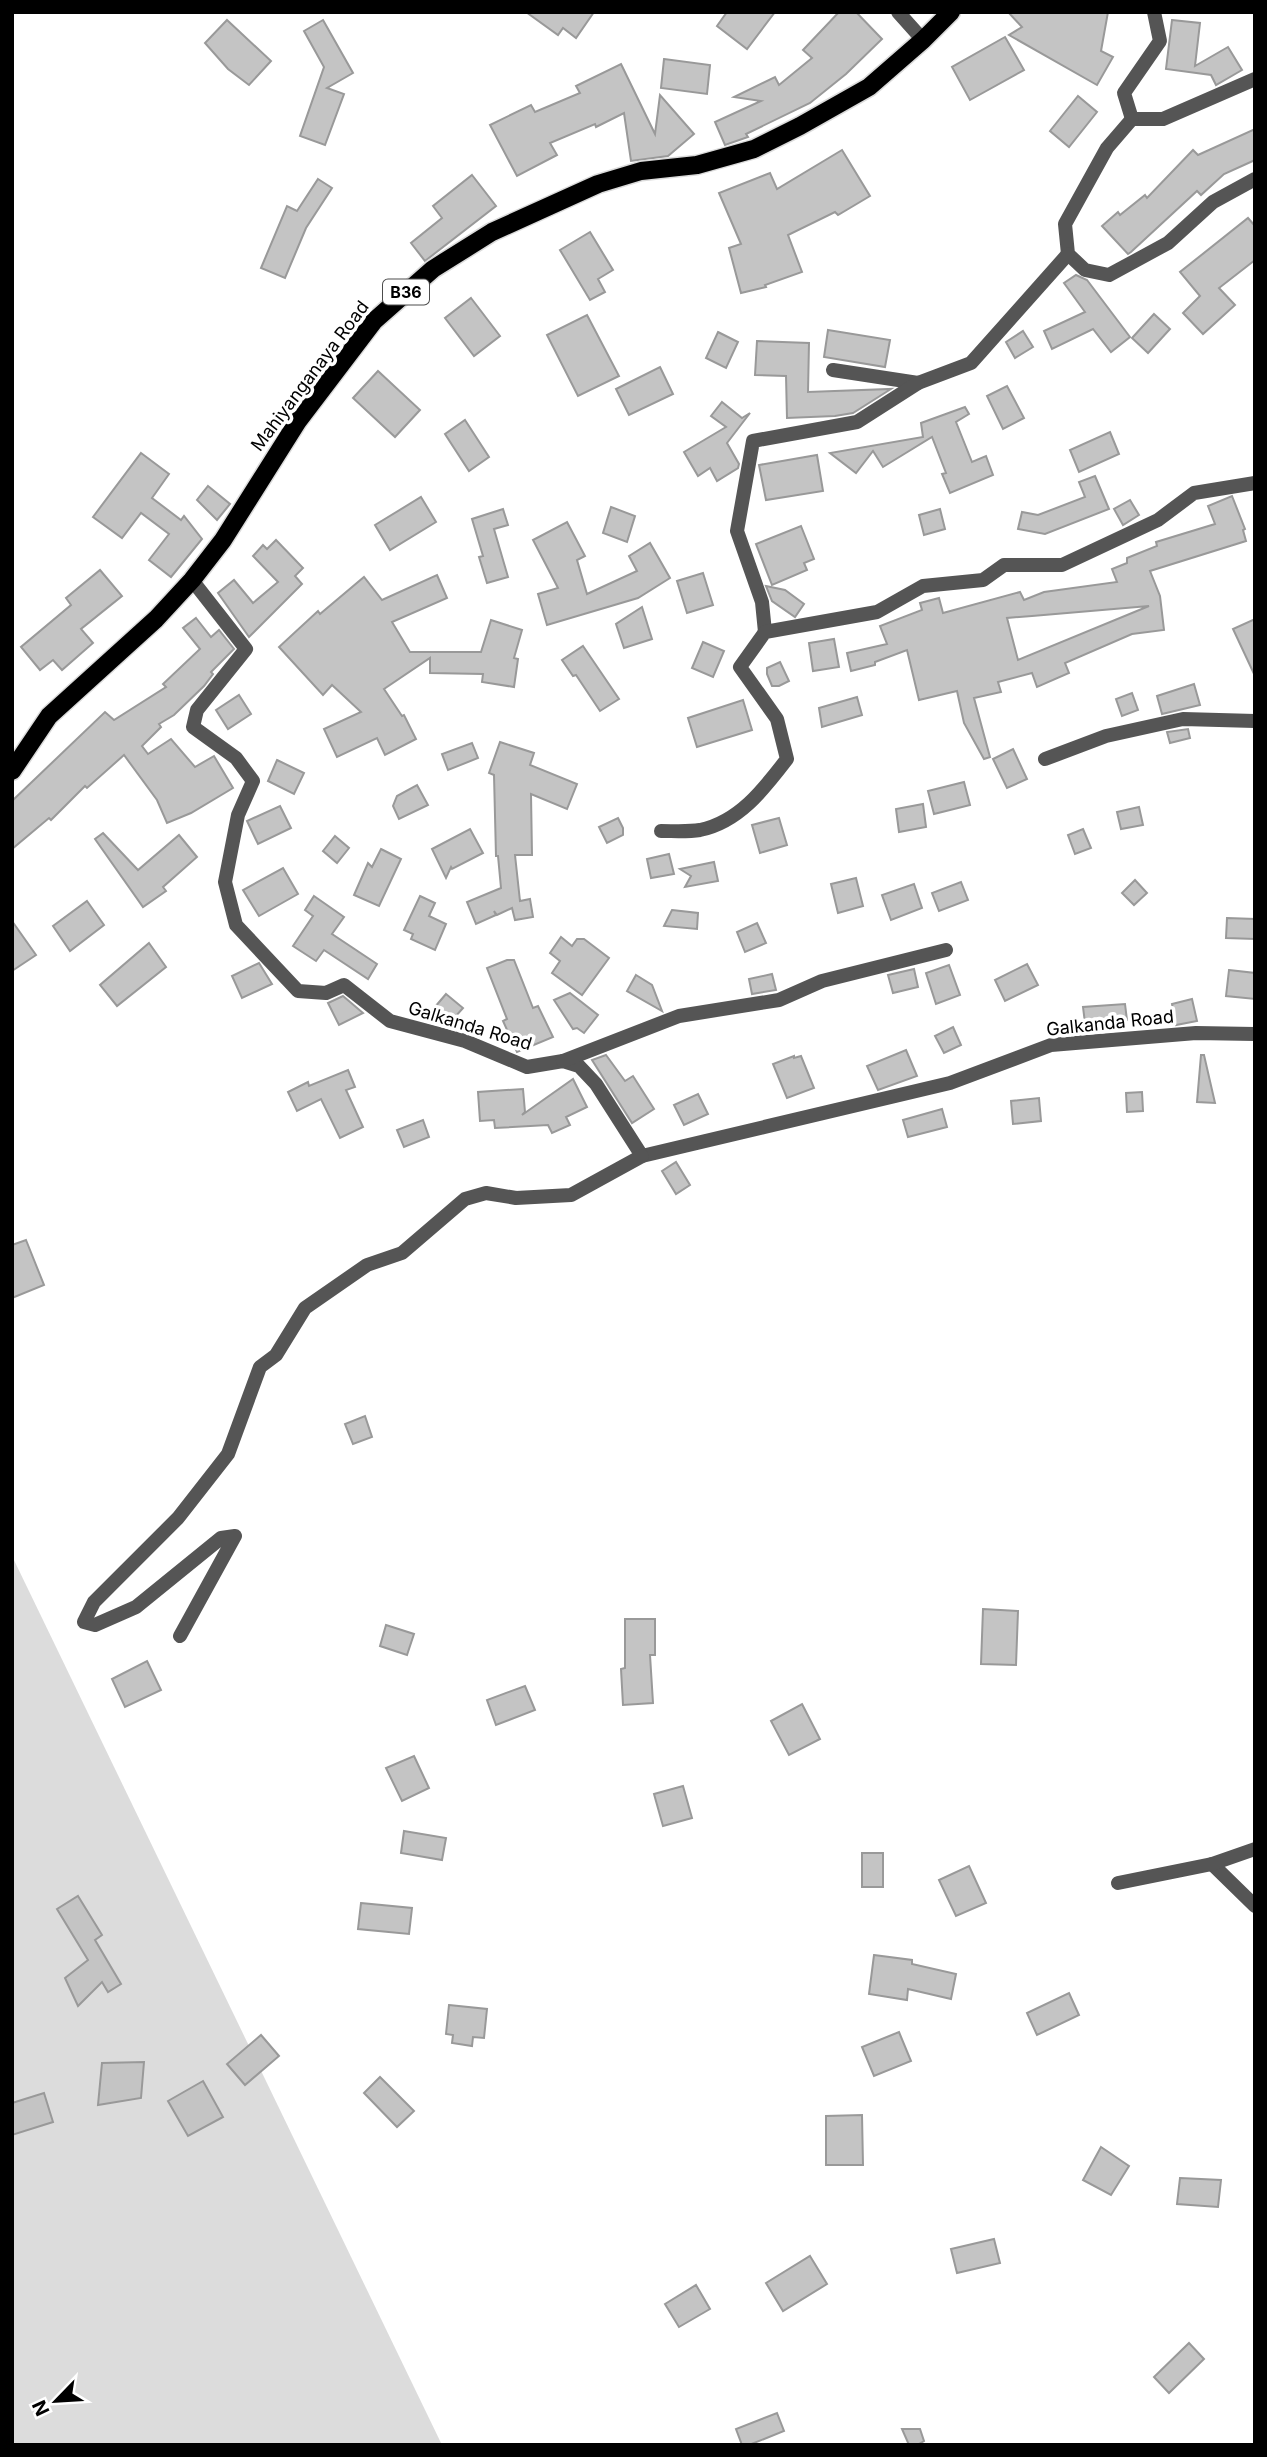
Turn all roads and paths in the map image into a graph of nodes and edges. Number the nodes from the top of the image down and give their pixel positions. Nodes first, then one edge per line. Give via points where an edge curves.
1 (898, 12) edge
2 (951, 12) edge
3 (1154, 12) edge
4 (923, 40) junction
5 (1255, 79) edge
6 (1132, 119) junction
7 (1255, 180) edge
8 (1068, 254) junction
9 (833, 370) dead end
10 (918, 383) junction
11 (1255, 483) edge
12 (192, 580) junction
13 (765, 632) junction
14 (1255, 721) edge
15 (1045, 759) dead end
16 (12, 771) edge
17 (661, 831) dead end
18 (946, 950) dead end
19 (1255, 1034) edge
20 (563, 1061) junction
21 (642, 1156) junction
22 (180, 1636) dead end
23 (1255, 1849) edge
24 (1212, 1864) junction
25 (1118, 1882) dead end
26 (1255, 1906) edge

1 - 4 street
2 - 4 main road, Mahiyanganaya Road / B36
3 - 6 street via 1160,41 1124,93
4 - 12 main road, Mahiyanganaya Road / B36 via 869,87 754,149 598,184 492,232 433,269 374,321 298,421 223,540
5 - 6 street via 1163,119
6 - 8 street via 1107,148 1065,224
7 - 8 street via 1213,202 1168,243 1109,275 1085,270
8 - 10 street via 971,363
9 - 10 street
10 - 13 street via 858,422 753,441 737,531 762,602
11 - 13 street via 1194,493 1158,520 1062,565 1004,565 983,580 923,586 877,611
12 - 16 main road, Mahiyanganaya Road / B36 via 49,716
12 - 20 street, Galkanda Road via 246,649 197,710 194,727 236,758 253,781 237,815 225,882 236,925 298,991 326,993 344,985 390,1021 465,1041 527,1067
13 - 17 street via 740,667 777,719 787,759 758,797 725,821 699,830
14 - 15 street via 1183,719 1106,736
18 - 20 street via 822,981 779,1000 679,1016
19 - 21 street, Galkanda Road via 1196,1033 1051,1045 950,1083
20 - 21 street via 579,1066 596,1084
21 - 22 street, Galkanda Road via 571,1195 516,1198 486,1193 465,1199 402,1253 367,1265 305,1308 276,1355 260,1367 228,1454 178,1518 94,1602 84,1622 95,1625 136,1607 221,1538 234,1536
23 - 24 street
24 - 25 street
24 - 26 street

